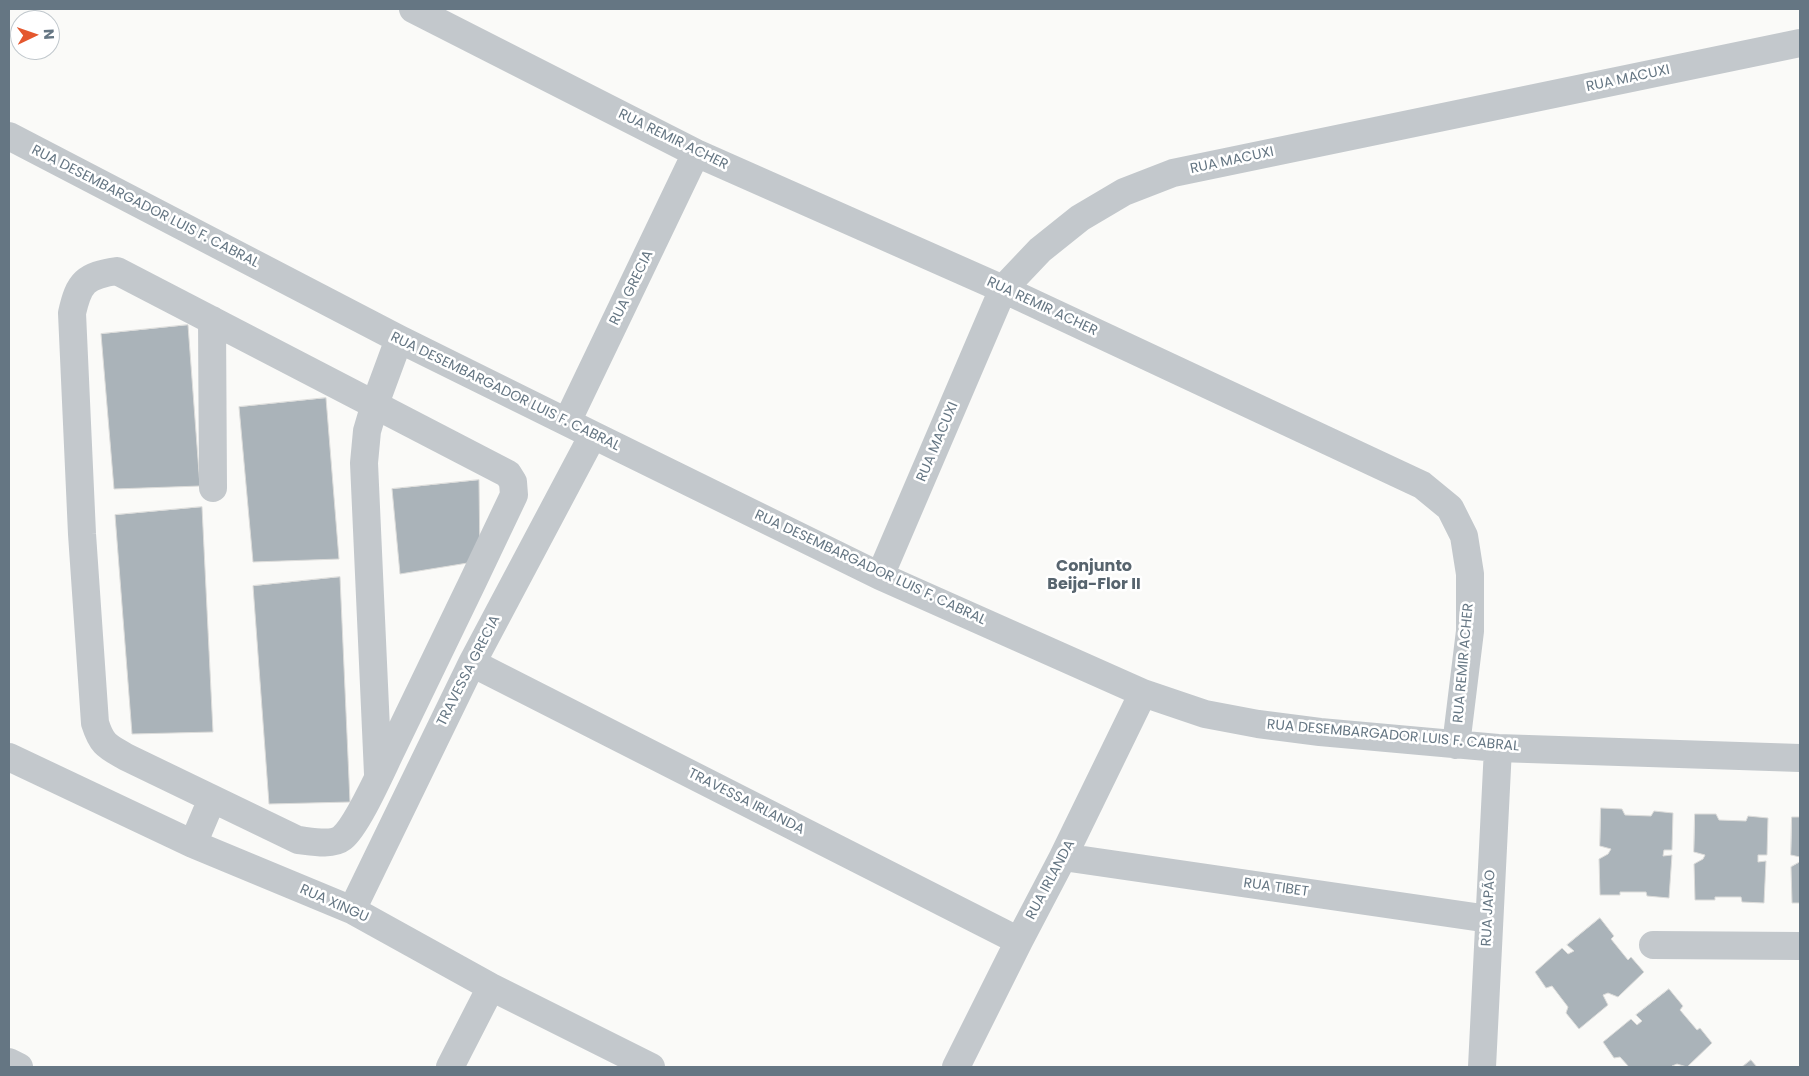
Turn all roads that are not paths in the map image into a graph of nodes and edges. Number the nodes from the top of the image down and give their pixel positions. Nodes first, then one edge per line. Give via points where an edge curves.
1 (412, 9) edge
2 (1800, 43) edge
3 (9, 136) edge
4 (696, 153) junction
5 (1003, 289) junction
6 (212, 320) junction
7 (398, 339) junction
8 (375, 404) junction
9 (567, 422) junction
10 (593, 435) junction
11 (213, 488) dead end
12 (880, 576) junction
13 (472, 663) junction
14 (1144, 693) junction
15 (1456, 745) junction
16 (1498, 748) junction
17 (9, 757) edge
18 (1800, 758) edge
19 (378, 778) junction
20 (212, 799) junction
21 (193, 844) junction
22 (1064, 857) junction
23 (352, 910) junction
24 (1489, 919) junction
25 (1019, 941) junction
26 (1653, 945) dead end
27 (1800, 946) edge
28 (491, 987) junction
29 (9, 1062) edge
30 (19, 1067) edge
31 (450, 1067) edge
32 (651, 1067) edge
33 (956, 1067) edge
34 (1482, 1067) edge

1 - 4 street, RUA REMIR ACHER
2 - 5 street, RUA MACUXI via 1173,174 1124,192 1080,218 1040,250
3 - 7 street, RUA DESEMBARGADOR LUIS F. CABRAL
4 - 5 street, RUA REMIR ACHER
4 - 9 street, RUA GRECIA
5 - 12 street, RUA MACUXI
5 - 15 street, RUA REMIR ACHER via 1422,485 1450,508 1464,536 1470,574 1470,631
6 - 8 street
6 - 11 street
6 - 20 street via 117,271 102,273 87,281 77,291 72,313 95,723 106,746
7 - 8 street
7 - 9 street, RUA DESEMBARGADOR LUIS F. CABRAL
8 - 19 street via 367,431 364,463
8 - 19 street via 508,474 513,482 514,496
9 - 10 street, RUA DESEMBARGADOR LUIS F. CABRAL
10 - 12 street, RUA DESEMBARGADOR LUIS F. CABRAL
10 - 13 street, TRAVESSA GRECIA
12 - 14 street, RUA DESEMBARGADOR LUIS F. CABRAL
13 - 23 street, TRAVESSA GRECIA
13 - 25 street, TRAVESSA IRLANDA
14 - 15 street, RUA DESEMBARGADOR LUIS F. CABRAL via 1205,714 1258,724
14 - 22 street, RUA IRLANDA
15 - 16 street, RUA DESEMBARGADOR LUIS F. CABRAL
16 - 18 street, RUA DESEMBARGADOR LUIS F. CABRAL
16 - 24 street, RUA JAPÃO
17 - 21 street, RUA XINGU
19 - 20 street via 352,827 341,839 322,843 298,840
20 - 21 street
21 - 23 street, RUA XINGU
22 - 24 street, RUA TIBET
22 - 25 street, RUA IRLANDA
23 - 28 street, RUA XINGU
24 - 34 street, RUA JAPÃO
25 - 33 street, RUA IRLANDA
26 - 27 street
28 - 31 street
28 - 32 street, RUA XINGU
29 - 30 street

